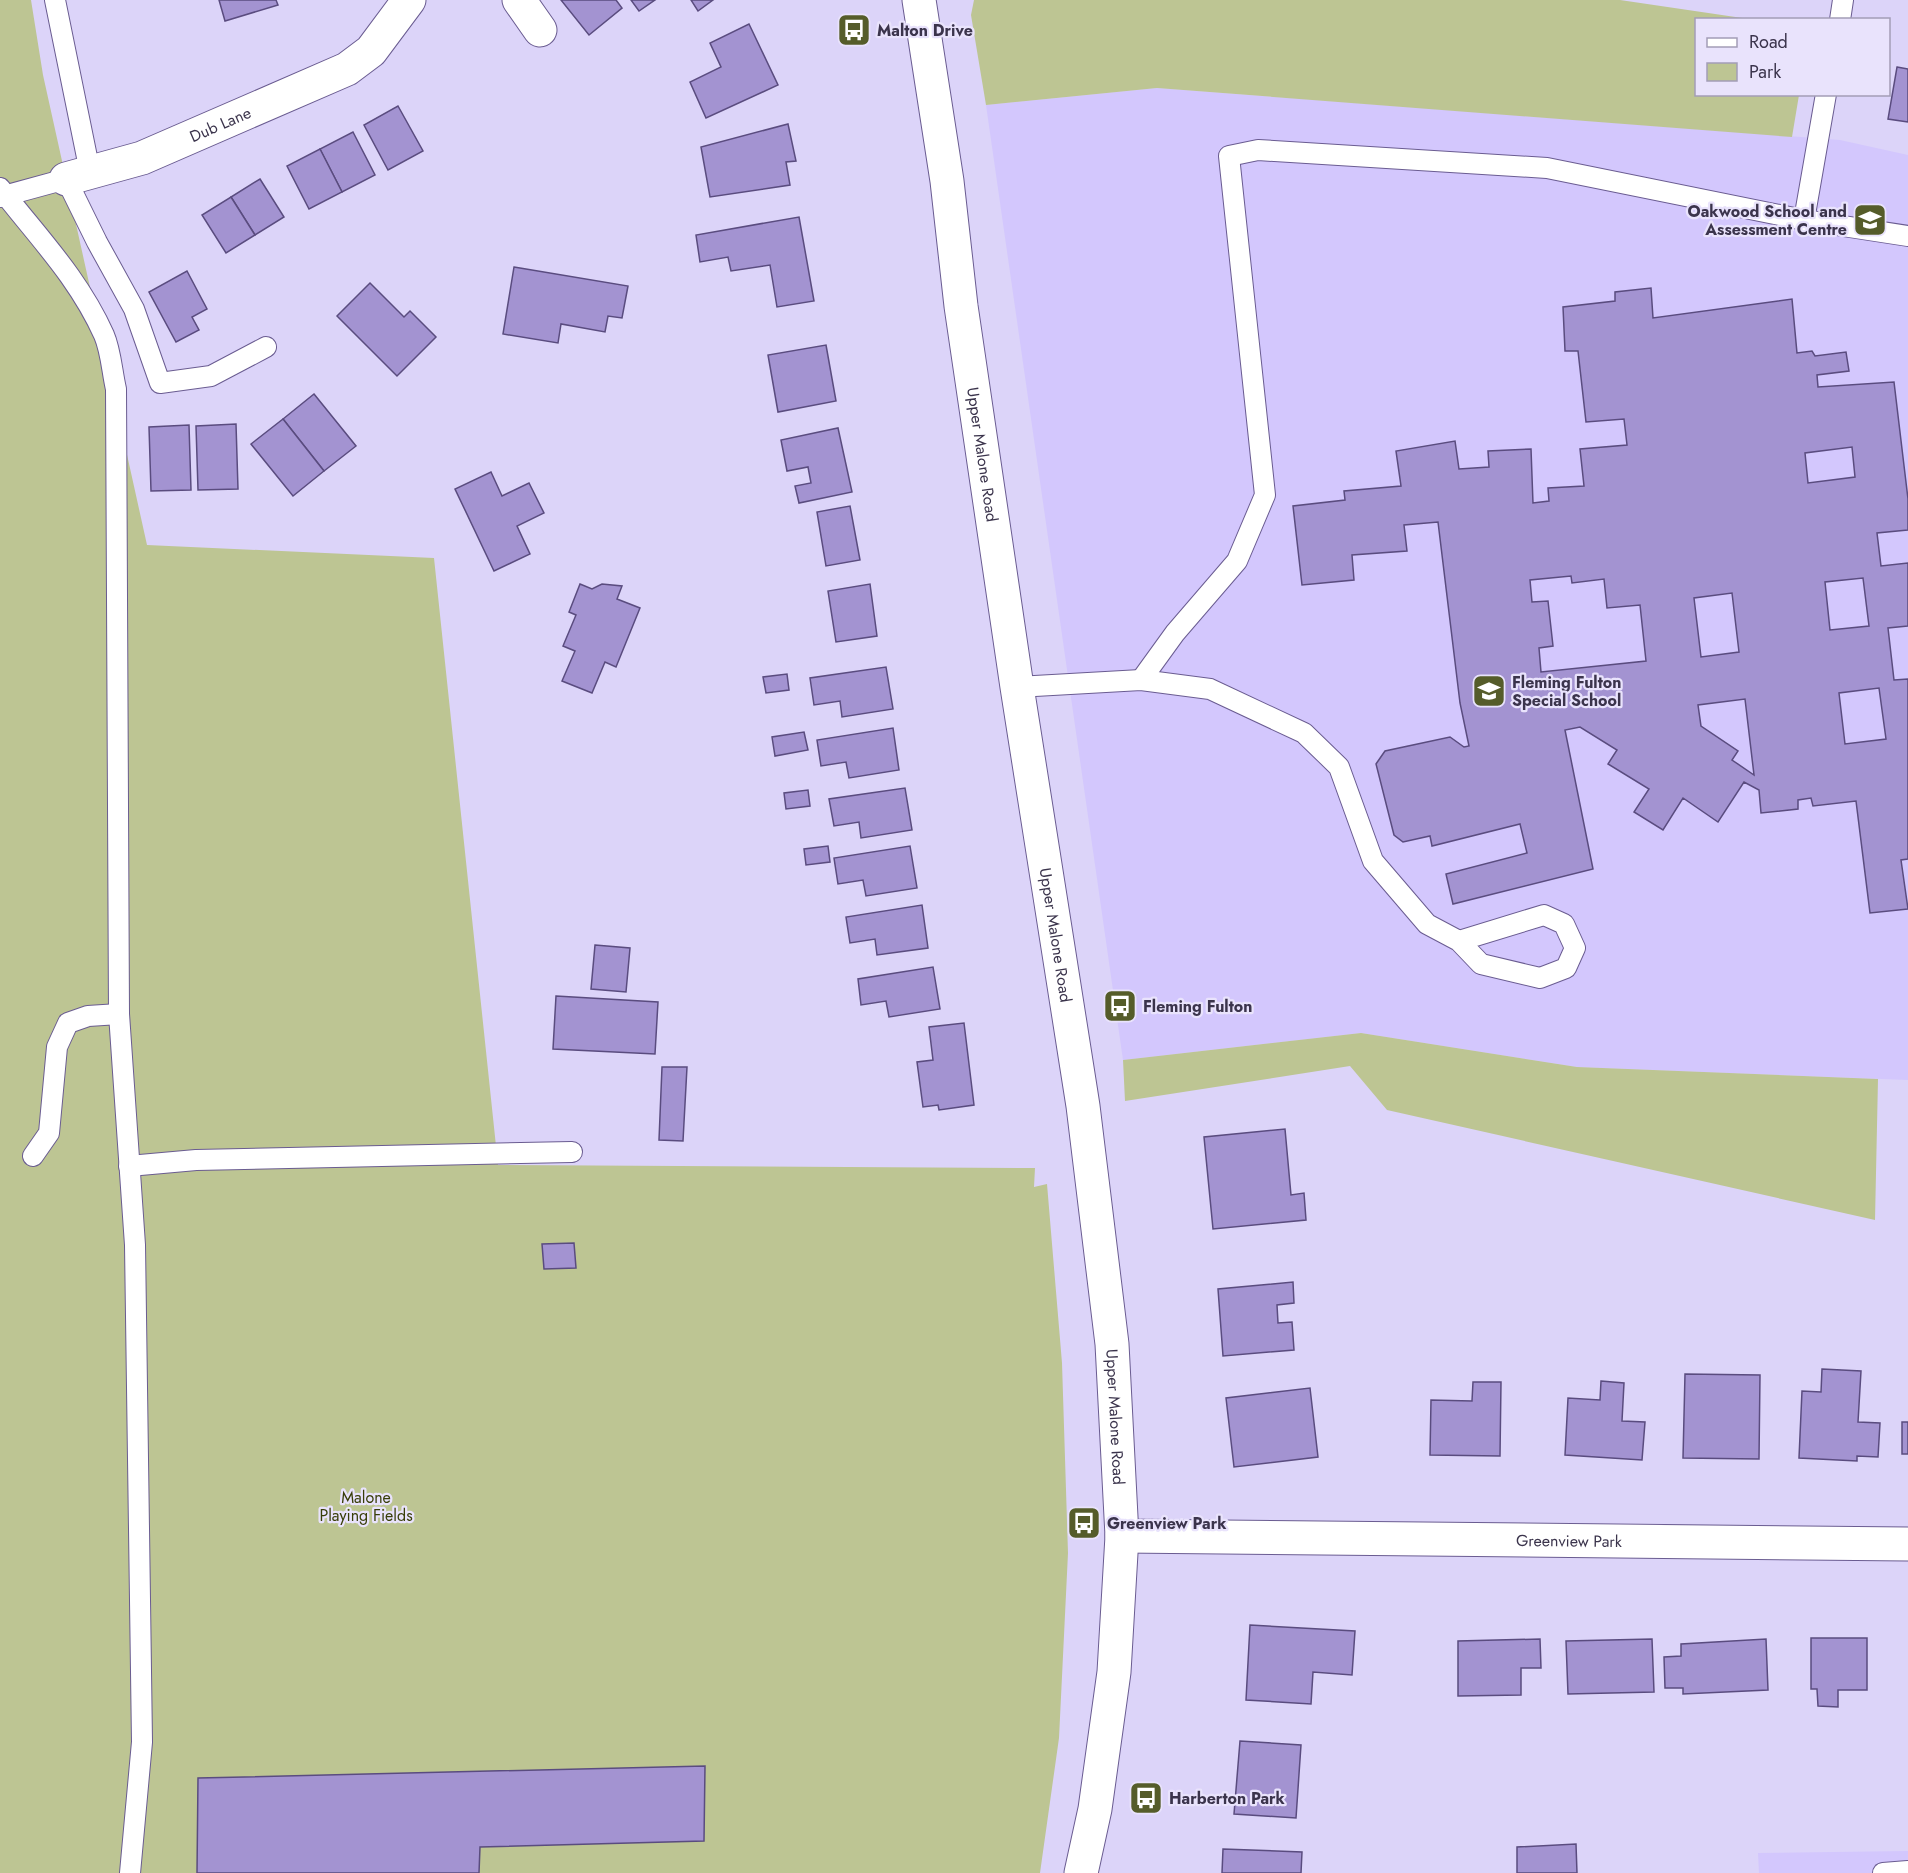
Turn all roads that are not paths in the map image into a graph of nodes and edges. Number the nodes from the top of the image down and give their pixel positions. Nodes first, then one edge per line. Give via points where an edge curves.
1 (55, 0) edge
2 (409, 0) edge
3 (519, 0) edge
4 (919, 0) edge
5 (1843, 0) edge
6 (1840, 18) edge
7 (540, 30) dead end
8 (1826, 96) edge
9 (78, 176) junction
10 (2, 194) edge
11 (1804, 220) junction
12 (1908, 236) edge
13 (266, 347) dead end
14 (1141, 680) junction
15 (1017, 687) junction
16 (1459, 940) junction
17 (119, 1014) junction
18 (572, 1152) dead end
19 (33, 1156) dead end
20 (129, 1166) junction
21 (1122, 1536) junction
22 (1908, 1544) edge
23 (1908, 1871) edge
24 (130, 1873) edge
25 (1081, 1873) edge
26 (1883, 1873) edge

1 - 9 lane
2 - 9 main road, Dub Lane via 370,51 347,69 142,158
3 - 7 main road
4 - 15 main road, Upper Malone Road
5 - 6 lane
8 - 11 lane
9 - 10 lane, Dub Lane
9 - 13 lane via 97,242 134,309 160,382 211,376
10 - 17 lane via 49,246 81,293 105,337 116,389
11 - 12 lane
11 - 14 lane via 1547,168 1258,150 1229,156 1265,495 1237,561 1175,633
14 - 15 lane
14 - 16 lane via 1210,689 1305,733 1339,767 1372,861 1427,924
15 - 21 main road, Upper Malone Road via 1083,1106 1112,1344
16 - 16 lane via 1544,915 1564,924 1575,948 1566,968 1540,978 1481,964
17 - 19 lane via 87,1016 68,1023 57,1047 49,1133
17 - 20 lane
18 - 20 lane via 196,1160
20 - 24 lane via 135,1245 142,1742
21 - 22 main road, Greenview Park
21 - 25 main road, Upper Malone Road via 1114,1672 1095,1809
23 - 26 lane

